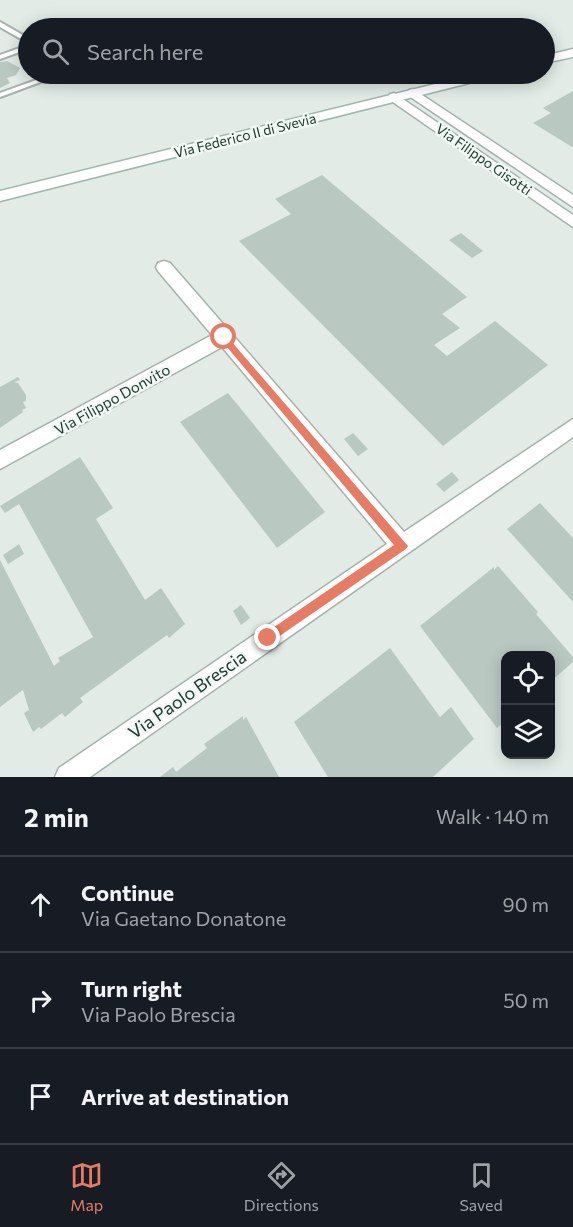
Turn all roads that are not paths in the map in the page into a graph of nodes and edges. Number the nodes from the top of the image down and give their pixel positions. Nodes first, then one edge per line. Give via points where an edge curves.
1 (0, 24) edge
2 (18, 35) edge
3 (18, 51) edge
4 (573, 52) edge
5 (0, 57) edge
6 (555, 57) edge
7 (30, 84) edge
8 (449, 84) edge
9 (413, 93) junction
10 (0, 95) edge
11 (394, 97) junction
12 (0, 196) edge
13 (573, 202) edge
14 (573, 222) edge
15 (164, 267) dead end
16 (224, 337) junction
17 (573, 427) edge
18 (0, 460) edge
19 (402, 546) junction
20 (68, 777) edge

1 - 2 lane
3 - 5 lane
4 - 6 street
7 - 10 lane
8 - 9 street, Via Federico II di Svevia
9 - 11 street, Via Federico II di Svevia
9 - 13 street, Via Filippo Gisotti
11 - 12 street, Via Federico II di Svevia
11 - 14 street, Via Filippo Gisotti
15 - 16 street
16 - 18 street, Via Filippo Donvito
16 - 19 street
17 - 19 street, Via Paolo Brescia
19 - 20 street, Via Paolo Brescia

